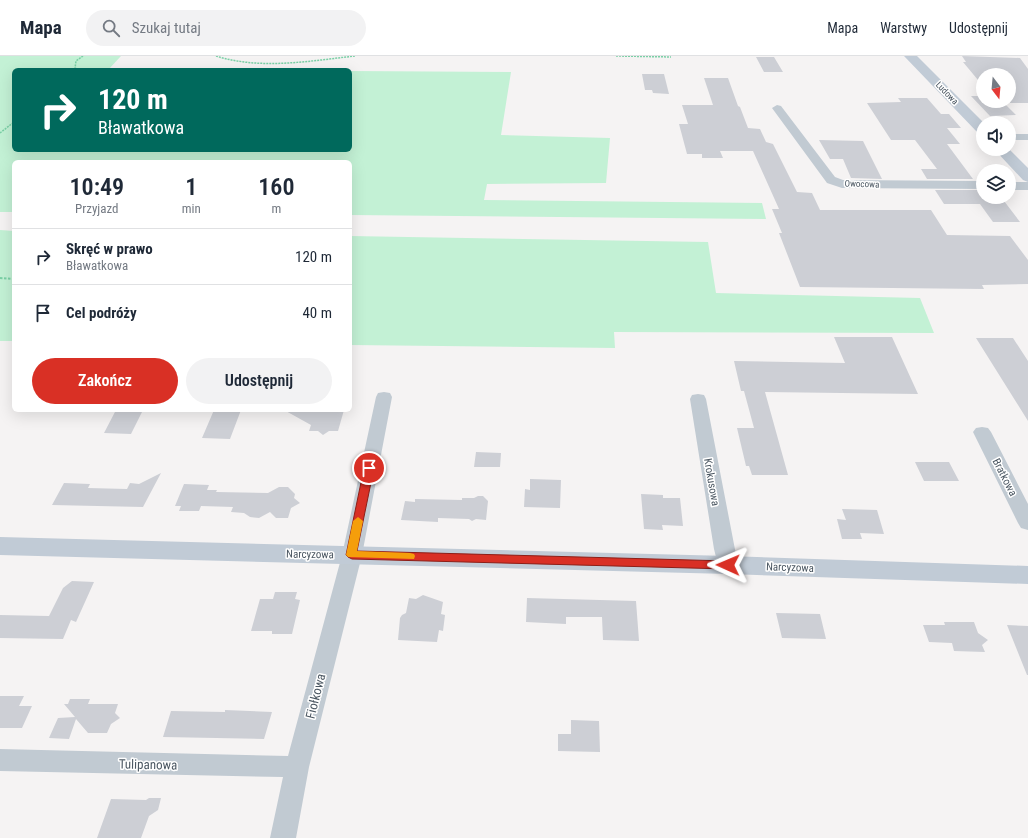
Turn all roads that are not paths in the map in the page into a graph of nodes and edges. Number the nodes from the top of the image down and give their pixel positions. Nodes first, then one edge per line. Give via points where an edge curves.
1 (910, 56) edge
2 (778, 108) dead end
3 (976, 123) edge
4 (1016, 137) edge
5 (1028, 137) edge
6 (1008, 156) edge
7 (1028, 177) edge
8 (976, 185) edge
9 (1016, 186) edge
10 (1028, 186) edge
11 (384, 397) dead end
12 (698, 399) dead end
13 (982, 432) dead end
14 (1028, 523) edge
15 (0, 546) edge
16 (352, 555) junction
17 (728, 565) junction
18 (1028, 575) edge
19 (0, 760) edge
20 (297, 767) junction
21 (283, 838) edge

1 - 3 street, Ludowa
2 - 8 street, Owocowa via 831,180 842,184
4 - 5 street
6 - 7 street
9 - 10 street
11 - 16 street, Fiołkowa
12 - 17 street, Krokusowa
13 - 14 street, Bratkowa
15 - 16 street, Narcyzowa
16 - 17 street, Narcyzowa
16 - 20 street, Fiołkowa
17 - 18 street, Narcyzowa
19 - 20 street, Tulipanowa
20 - 21 street, Fiołkowa

